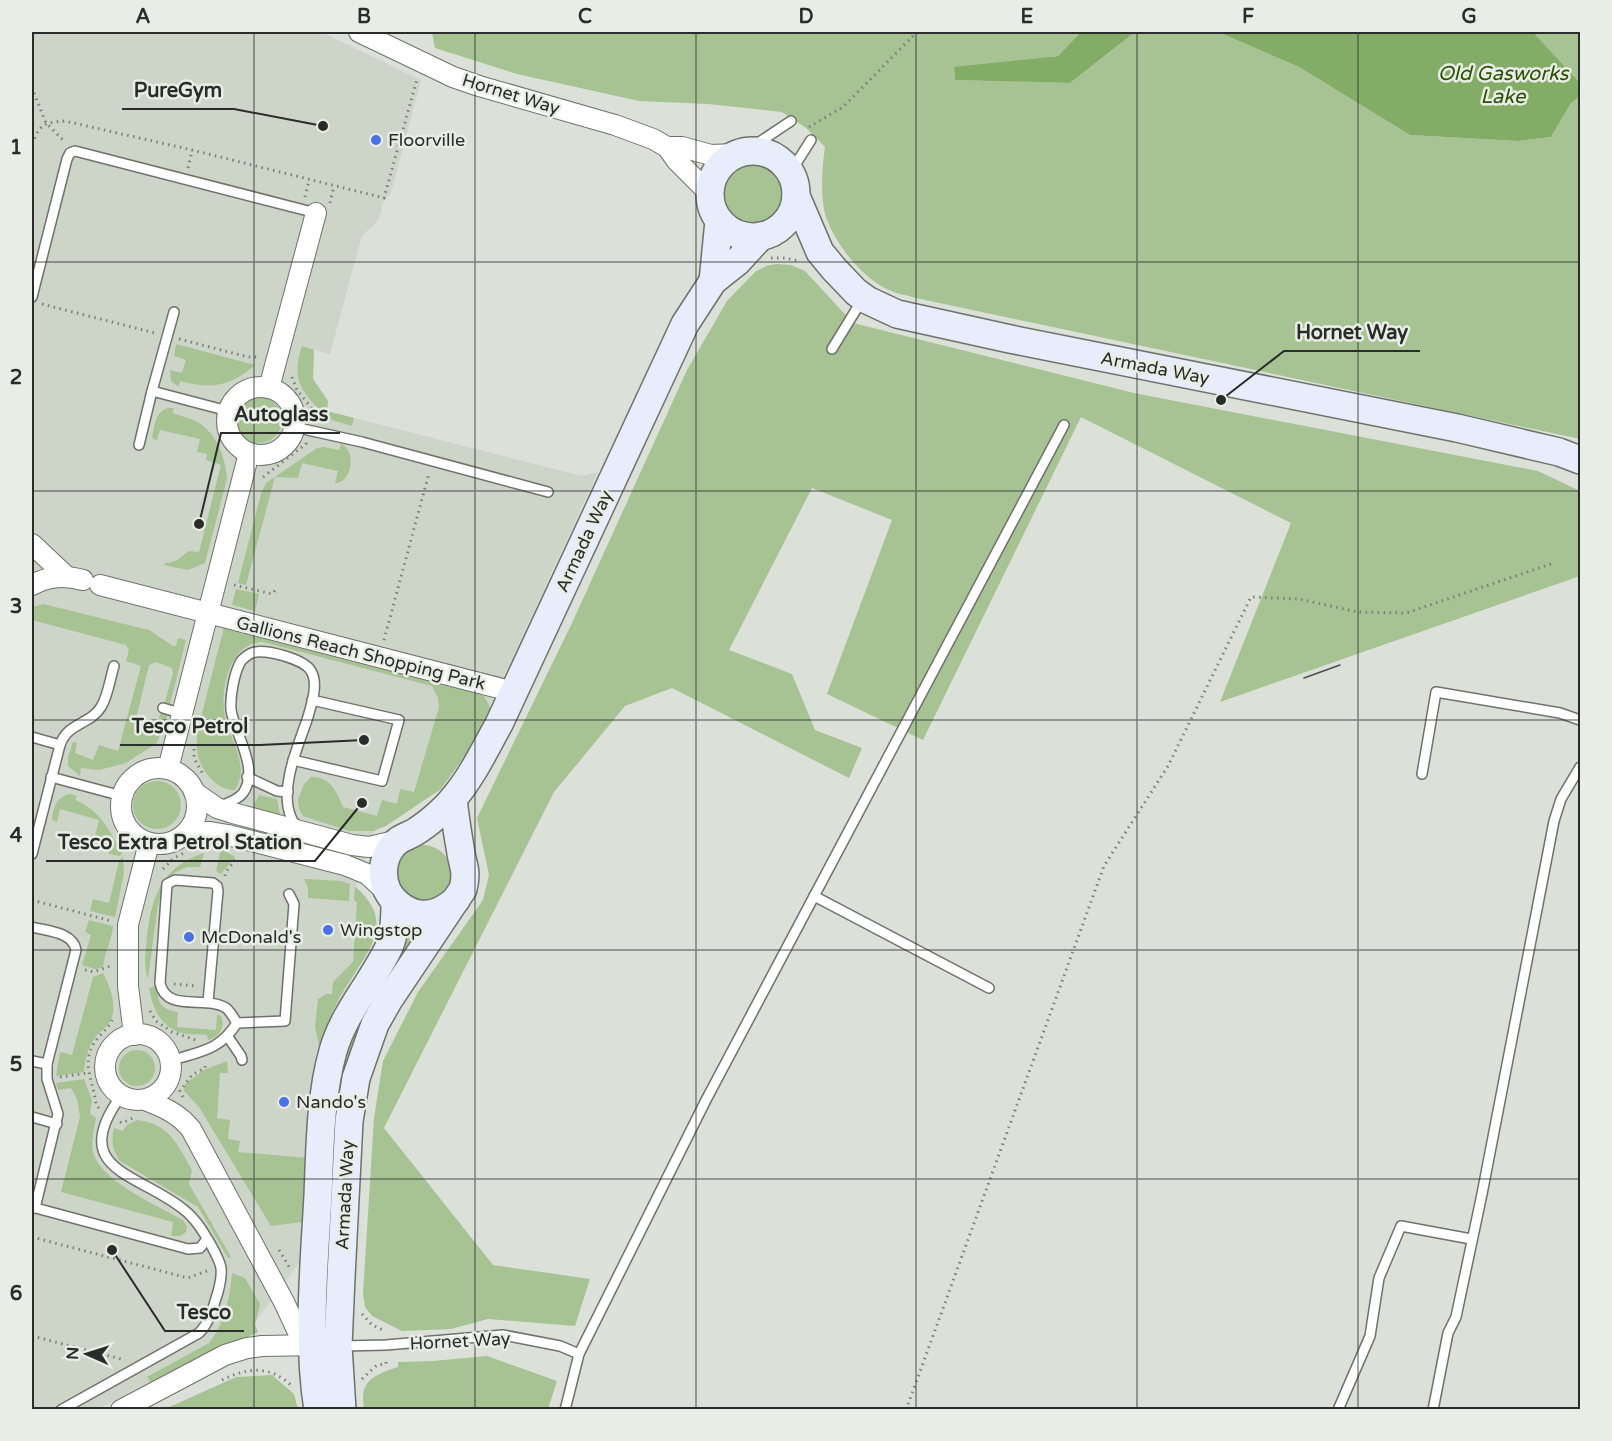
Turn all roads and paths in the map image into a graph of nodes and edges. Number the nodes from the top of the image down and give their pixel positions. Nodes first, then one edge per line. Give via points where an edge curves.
1 (359, 32) edge
2 (917, 32) edge
3 (421, 63) junction
4 (34, 93) dead end
5 (791, 121) dead end
6 (45, 123) junction
7 (806, 128) dead end
8 (811, 140) dead end
9 (32, 144) edge
10 (667, 147) junction
11 (192, 150) junction
12 (75, 151) junction
13 (741, 153) junction
14 (185, 178) junction
15 (793, 184) junction
16 (710, 194) junction
17 (316, 213) joint
18 (719, 221) junction
19 (766, 235) junction
20 (794, 252) dead end
21 (809, 257) junction
22 (785, 258) dead end
23 (791, 259) junction
24 (713, 281) junction
25 (864, 298) junction
26 (32, 299) edge
27 (174, 312) dead end
28 (167, 336) junction
29 (832, 349) dead end
30 (263, 356) dead end
31 (290, 372) dead end
32 (269, 388) junction
33 (152, 391) junction
34 (313, 410) dead end
35 (228, 411) junction
36 (1064, 425) dead end
37 (294, 427) junction
38 (306, 444) dead end
39 (139, 445) dead end
40 (295, 451) dead end
41 (249, 453) junction
42 (1581, 460) edge
43 (432, 461) junction
44 (548, 492) dead end
45 (32, 544) edge
46 (1551, 564) dead end
47 (83, 580) junction
48 (32, 585) edge
49 (231, 585) dead end
50 (277, 588) dead end
51 (209, 614) junction
52 (382, 645) dead end
53 (114, 666) dead end
54 (514, 692) junction
55 (312, 700) junction
56 (163, 708) dead end
57 (183, 714) junction
58 (1581, 720) edge
59 (32, 737) edge
60 (60, 745) junction
61 (294, 760) junction
62 (1581, 766) edge
63 (168, 769) junction
64 (1422, 774) dead end
65 (51, 777) junction
66 (247, 777) junction
67 (194, 792) junction
68 (288, 792) junction
69 (122, 796) junction
70 (453, 800) junction
71 (217, 808) junction
72 (302, 832) junction
73 (186, 833) junction
74 (407, 836) junction
75 (149, 843) junction
76 (460, 852) junction
77 (32, 854) edge
78 (289, 894) dead end
79 (814, 896) junction
80 (392, 898) junction
81 (32, 900) edge
82 (456, 900) junction
83 (116, 922) dead end
84 (32, 927) edge
85 (111, 956) dead end
86 (111, 966) junction
87 (72, 967) junction
88 (111, 973) dead end
89 (174, 984) dead end
90 (205, 987) dead end
91 (989, 988) dead end
92 (208, 1002) junction
93 (115, 1014) dead end
94 (237, 1023) junction
95 (134, 1035) junction
96 (228, 1037) junction
97 (32, 1060) edge
98 (242, 1060) dead end
99 (170, 1061) junction
100 (47, 1065) junction
101 (200, 1070) dead end
102 (88, 1073) junction
103 (56, 1078) dead end
104 (121, 1096) junction
105 (184, 1099) dead end
106 (144, 1100) junction
107 (100, 1109) dead end
108 (32, 1117) edge
109 (57, 1124) junction
110 (33, 1208) edge
111 (32, 1237) edge
112 (207, 1239) junction
113 (1471, 1239) junction
114 (222, 1265) junction
115 (372, 1325) dead end
116 (32, 1336) edge
117 (386, 1336) dead end
118 (318, 1345) junction
119 (579, 1354) junction
120 (386, 1357) dead end
121 (129, 1361) dead end
122 (377, 1365) dead end
123 (217, 1382) dead end
124 (308, 1401) edge
125 (61, 1410) edge
126 (121, 1410) edge
127 (342, 1410) edge
128 (565, 1410) edge
129 (906, 1410) edge
130 (1338, 1410) edge
131 (1433, 1410) edge

1 - 3 street, Hornet Way
2 - 7 path via 843,107
3 - 10 street, Hornet Way via 479,86 615,124
3 - 11 path via 384,198
4 - 6 path
5 - 13 lane
6 - 9 path
6 - 11 path via 65,121
6 - 12 path
8 - 15 lane
10 - 13 street, Hornet Way via 711,155
10 - 16 street, Hornet Way
11 - 14 path
12 - 14 lane
12 - 26 lane via 67,159
13 - 15 street, Armada Way via 756,151 776,157
13 - 16 street via 722,164 713,177
14 - 17 lane
15 - 19 street, Armada Way via 789,218
15 - 21 street, Armada Way
16 - 18 street, Armada Way
17 - 32 street
18 - 19 street, Armada Way via 738,234
18 - 24 street, Armada Way
19 - 21 street, Armada Way
19 - 24 street, Armada Way
20 - 23 path
21 - 23 path
21 - 25 street, Armada Way
22 - 23 path
24 - 54 street, Armada Way via 685,324
25 - 29 lane
25 - 42 street, Armada Way via 913,319 1457,428
26 - 28 path
27 - 28 lane
28 - 30 path via 248,357
28 - 33 lane
31 - 34 path via 297,390
32 - 35 street via 248,389
32 - 37 street via 286,399 295,417
33 - 35 lane
33 - 39 lane
35 - 41 street via 228,431 240,448
36 - 79 lane
37 - 41 street via 285,445 277,451 268,455
37 - 43 lane
38 - 40 path
41 - 51 street
43 - 44 lane
43 - 52 path
45 - 47 street, Gallions Reach Shopping Park
46 - 129 path via 1406,613 1357,612 1299,599 1251,597 1168,766 1104,866
47 - 48 street, Gallions Reach Shopping Park via 44,579
47 - 51 street, Gallions Reach Shopping Park
49 - 50 path via 272,594
51 - 54 street, Gallions Reach Shopping Park
51 - 57 street
53 - 60 lane via 100,708 63,735
54 - 70 street, Armada Way
55 - 61 lane
55 - 61 lane via 399,720 382,781
55 - 66 lane via 311,671 301,662 263,652 251,653 241,662 231,711 244,750
56 - 57 lane
57 - 63 street
58 - 64 lane via 1436,692
59 - 60 lane
60 - 65 lane
61 - 68 lane
62 - 113 lane via 1561,799 1554,821
63 - 67 street via 179,774
63 - 69 street via 145,771 135,777
65 - 69 lane
65 - 77 lane
66 - 68 lane
66 - 71 lane via 241,796
67 - 71 street
67 - 73 street via 196,814
68 - 72 lane via 291,816
69 - 75 street via 121,808 129,830
70 - 74 street, Armada Way
70 - 76 street, Armada Way
71 - 72 street
72 - 74 street via 369,847
73 - 75 street via 169,843
73 - 80 street via 228,835 345,865 367,874
74 - 76 street via 432,832 448,839
74 - 80 street, Armada Way via 390,849 385,860 385,884
75 - 95 street via 128,925 128,986
76 - 82 street, Armada Way via 466,876
78 - 94 lane via 294,904 285,1022
79 - 91 lane
79 - 119 lane
80 - 82 street via 406,910 419,914 433,914
80 - 118 street, Armada Way via 395,919 390,945 346,1019 333,1050 324,1097 313,1275
81 - 83 path
82 - 118 street, Armada Way via 388,1000 356,1078
84 - 87 lane via 75,942
85 - 86 path
86 - 87 path via 94,972
86 - 88 path
87 - 100 lane
89 - 90 path
92 - 92 lane via 217,886 175,880 167,884 160,983 173,1000
92 - 94 lane via 226,1008
93 - 102 path via 93,1045
94 - 96 lane
95 - 99 street via 153,1038 167,1051
95 - 104 street via 116,1043 106,1061 108,1081
96 - 98 lane
96 - 99 lane via 212,1048
97 - 100 lane
99 - 106 street via 168,1081 154,1096
100 - 109 lane
101 - 105 path via 182,1087
102 - 103 path
102 - 107 path
104 - 106 street
104 - 112 lane via 101,1137 107,1161 181,1208
106 - 118 street via 172,1111 191,1129 284,1302
108 - 109 lane
109 - 110 lane
110 - 112 lane via 188,1249 200,1248
111 - 114 path via 188,1278
112 - 114 lane
113 - 130 lane via 1401,1226 1379,1278 1370,1336
113 - 131 lane
114 - 125 lane via 207,1326
115 - 117 path via 386,1331
116 - 121 path
118 - 119 lane, Hornet Way via 396,1345 503,1335 560,1346
118 - 124 street, Armada Way
118 - 126 street, Hornet Way via 262,1346 225,1355
118 - 127 street, Armada Way
119 - 128 lane
120 - 122 path via 386,1364
123 - 124 path via 237,1373 259,1370 280,1375

